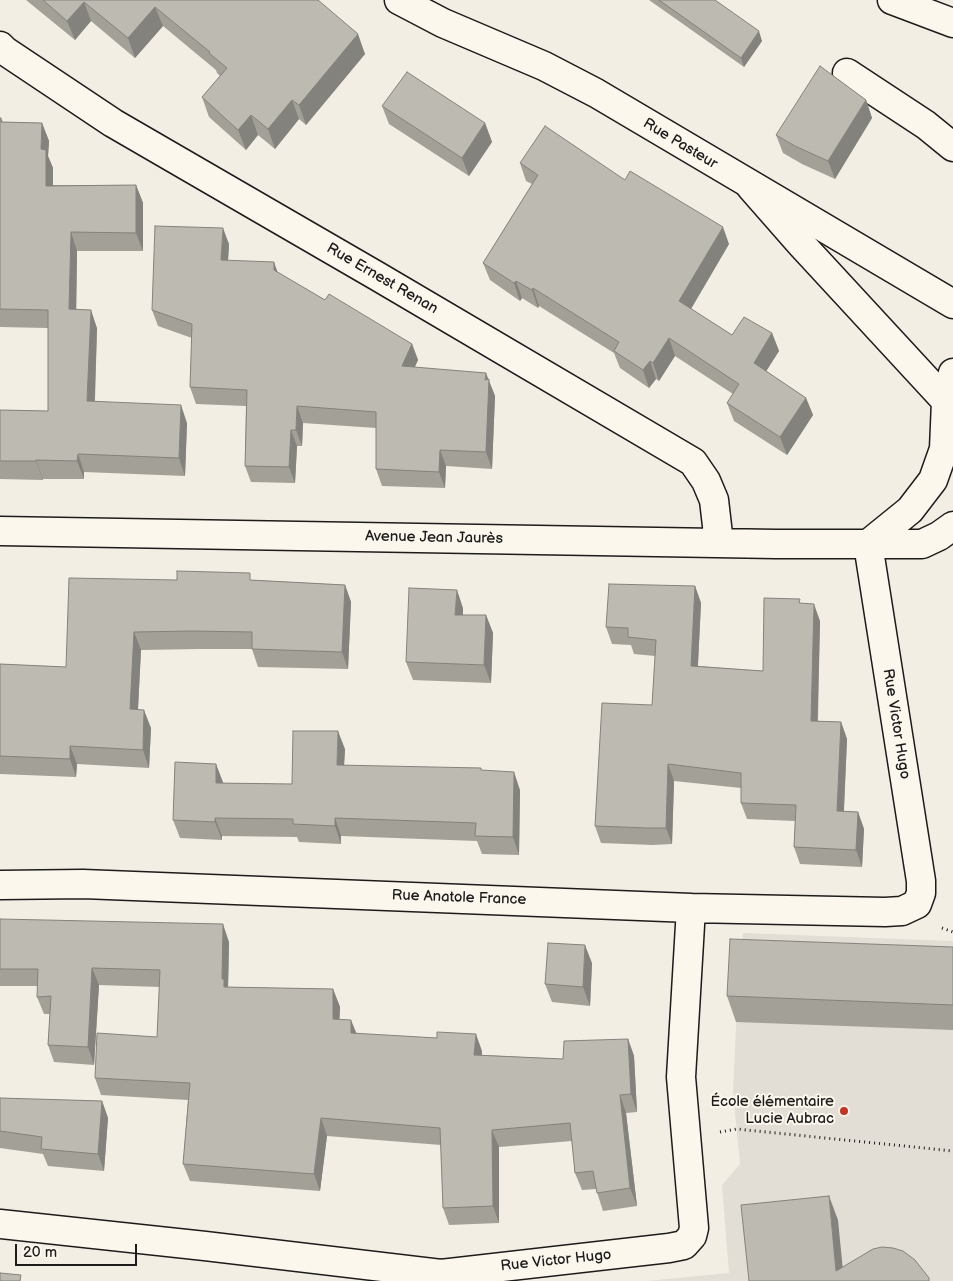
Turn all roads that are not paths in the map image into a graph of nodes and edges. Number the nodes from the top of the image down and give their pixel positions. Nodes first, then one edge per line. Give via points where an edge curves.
1 (399, 0) edge
2 (892, 0) edge
3 (953, 23) edge
4 (2, 50) edge
5 (846, 73) dead end
6 (953, 147) edge
7 (748, 184) junction
8 (953, 304) edge
9 (953, 373) edge
10 (946, 401) junction
11 (953, 526) edge
12 (0, 531) edge
13 (719, 543) junction
14 (868, 544) junction
15 (0, 885) edge
16 (917, 904) joint
17 (691, 908) junction
18 (0, 1224) edge

1 - 7 main road, Rue Pasteur via 596,93
2 - 3 main road
4 - 13 main road, Rue Ernest Renan via 113,123 693,462 714,500
5 - 6 main road via 926,125
7 - 8 main road, Rue Pasteur
7 - 10 main road
9 - 10 main road
10 - 14 main road via 944,449 933,480 910,510
11 - 14 main road, Avenue Jean Jaurès via 922,544
12 - 13 main road, Avenue Jean Jaurès
13 - 14 main road, Avenue Jean Jaurès
14 - 16 main road, Rue Victor Hugo via 922,881
15 - 17 main road, Rue Anatole France via 83,884
16 - 17 main road, Rue Anatole France via 902,911 885,912
17 - 18 main road, Rue Victor Hugo via 681,1076 694,1228 692,1236 684,1244 441,1274

